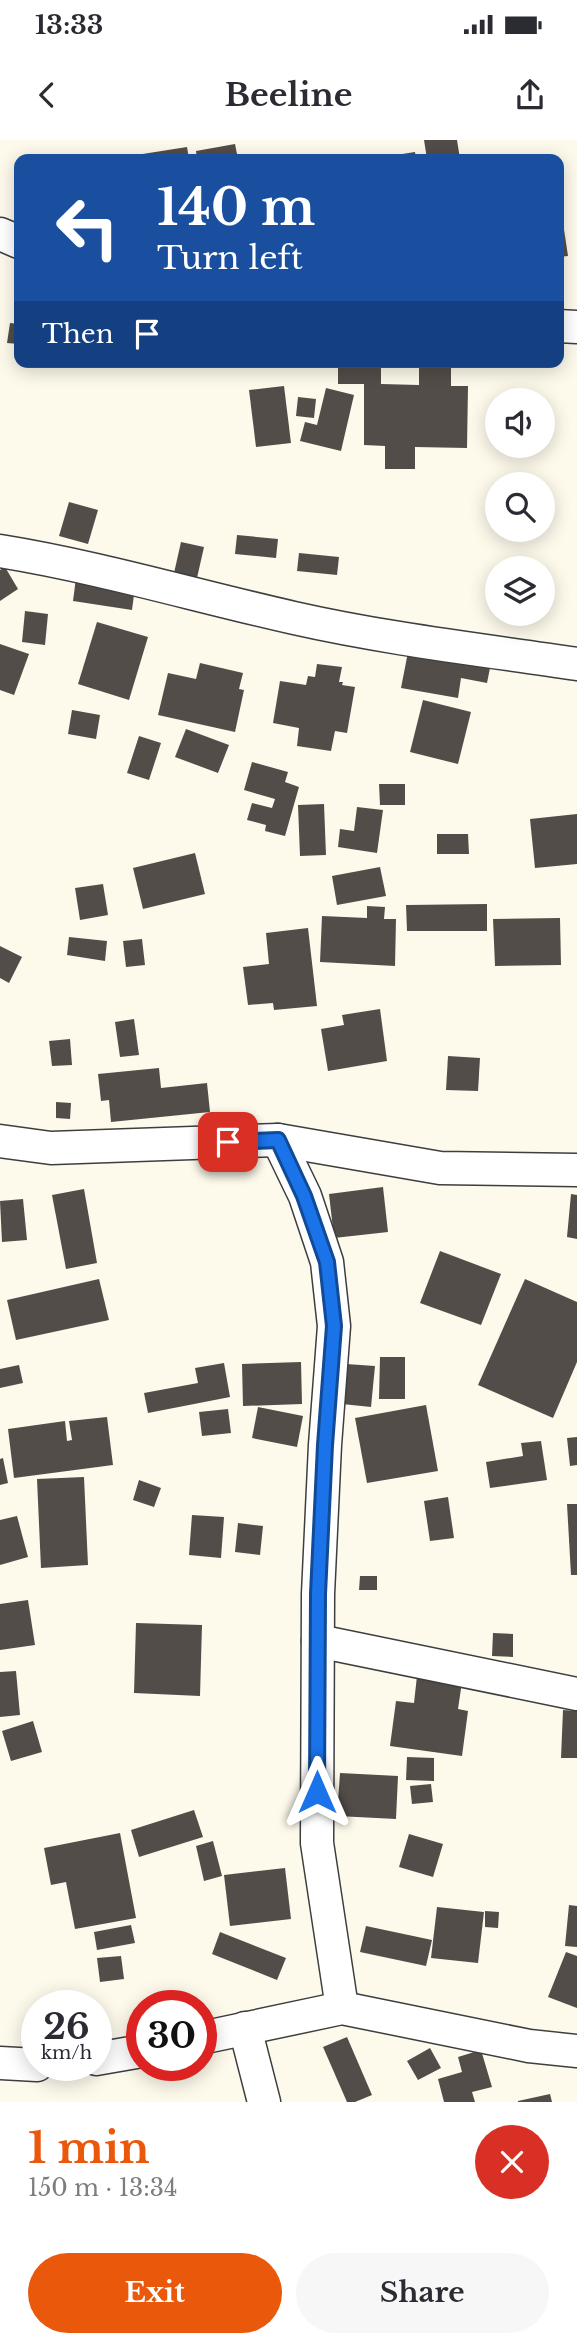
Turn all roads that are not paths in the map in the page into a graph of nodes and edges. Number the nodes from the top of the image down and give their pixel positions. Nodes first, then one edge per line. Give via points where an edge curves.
1 (0, 551) edge
2 (577, 664) edge
3 (278, 1140) junction
4 (0, 1141) edge
5 (577, 1170) edge
6 (318, 1641) junction
7 (577, 1694) edge
8 (342, 2008) junction
9 (244, 2028) junction
10 (217, 2034) edge
11 (577, 2052) edge
12 (0, 2063) edge
13 (21, 2064) edge
14 (264, 2102) edge

1 - 2 street via 298,619
3 - 4 street via 51,1148
3 - 5 street via 440,1168
3 - 6 street via 327,1262 334,1326
6 - 7 street
6 - 8 street via 317,1843
8 - 9 street
8 - 11 street
9 - 10 street
9 - 14 street
12 - 13 street

